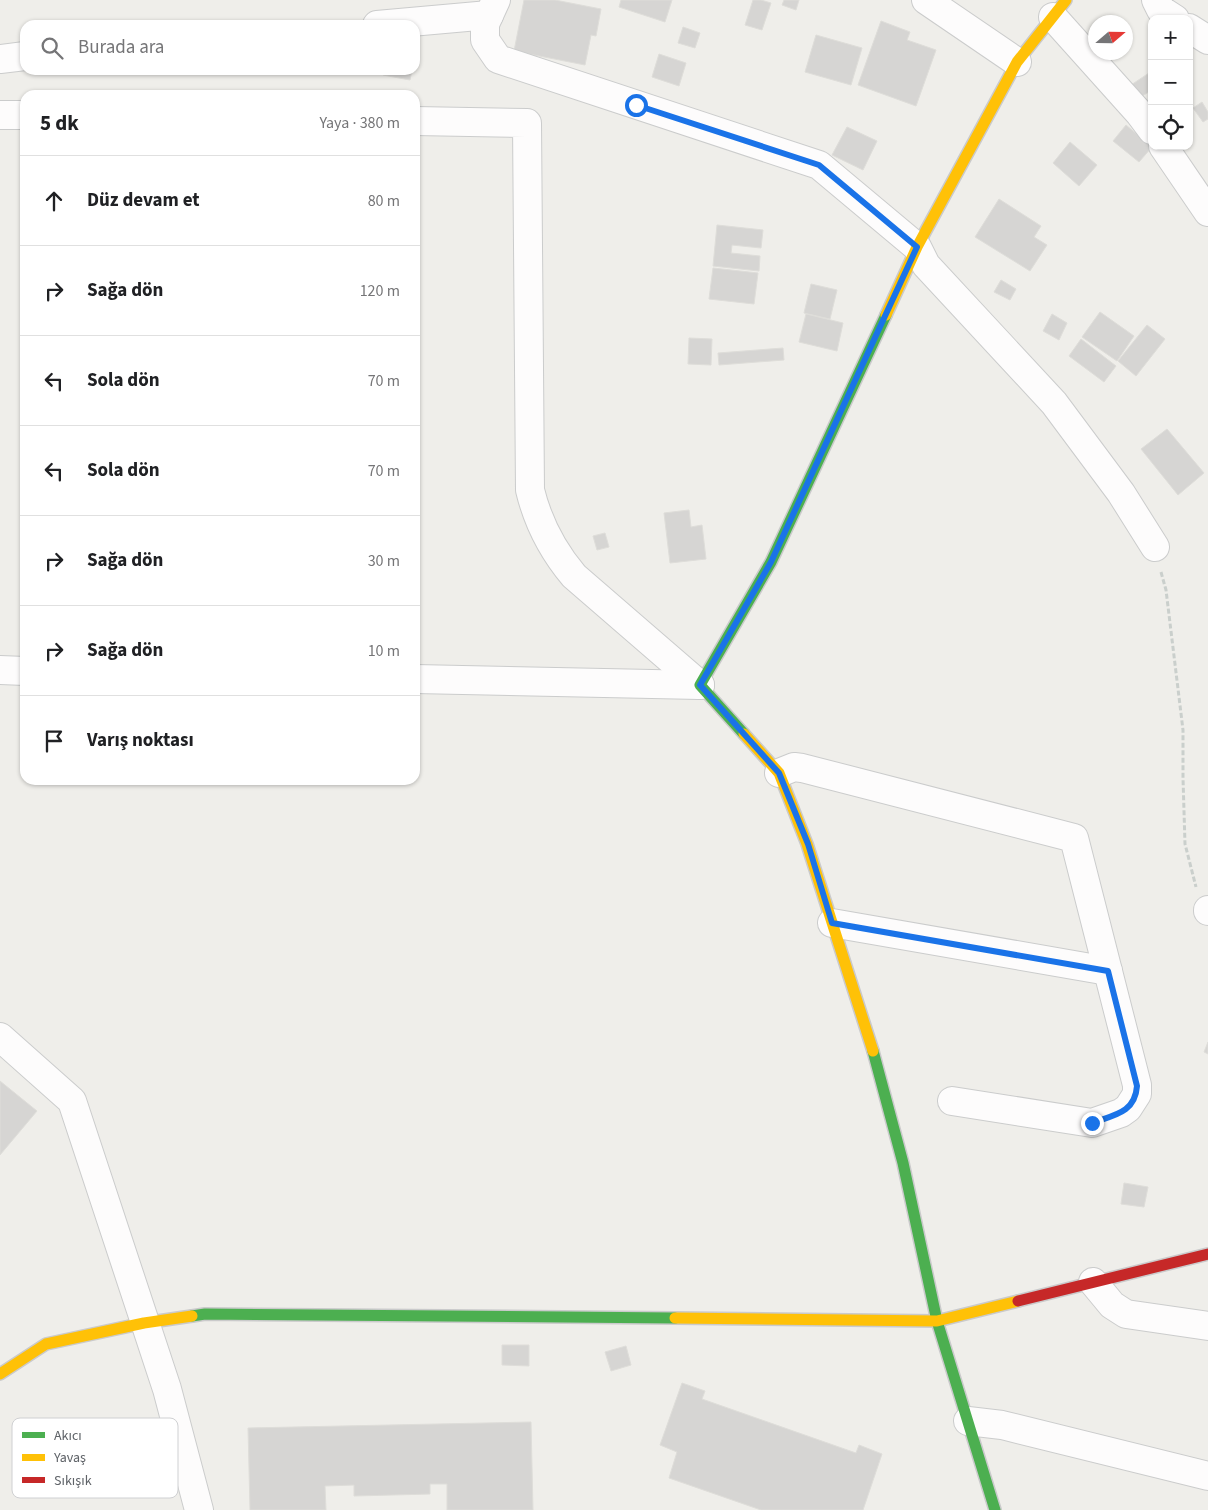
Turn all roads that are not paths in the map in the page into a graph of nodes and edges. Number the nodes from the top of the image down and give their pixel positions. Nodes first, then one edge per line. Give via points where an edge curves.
1 (926, 0) edge
2 (1156, 0) edge
3 (493, 8) edge
4 (1060, 9) edge
5 (1169, 15) edge
6 (411, 20) edge
7 (1193, 31) edge
8 (1208, 40) edge
9 (20, 57) edge
10 (0, 59) edge
11 (1017, 62) junction
12 (0, 115) edge
13 (20, 115) edge
14 (420, 121) edge
15 (1148, 125) edge
16 (1166, 150) edge
17 (1208, 212) edge
18 (917, 247) junction
19 (1155, 547) road end
20 (0, 670) edge
21 (20, 670) edge
22 (420, 679) edge
23 (700, 685) junction
24 (779, 773) junction
25 (832, 923) junction
26 (1108, 971) junction
27 (0, 1036) edge
28 (952, 1101) dead end
29 (1208, 1254) edge
30 (1094, 1282) junction
31 (937, 1321) junction
32 (144, 1322) junction
33 (1208, 1326) edge
34 (0, 1374) edge
35 (175, 1418) edge
36 (968, 1421) junction
37 (178, 1429) edge
38 (1208, 1476) edge
39 (200, 1510) edge
40 (995, 1510) edge

1 - 11 street
2 - 5 street via 1161,10
3 - 6 street
3 - 18 street via 485,24 485,40 498,59 819,165
4 - 11 street
4 - 15 street
7 - 8 street
9 - 10 street
11 - 18 street
12 - 13 street
14 - 23 street via 527,123 530,490 535,510 551,546 574,576
16 - 17 street
18 - 19 street via 926,265 1054,403 1121,493
18 - 23 street via 771,562
20 - 21 street
22 - 23 street
23 - 24 street
24 - 25 street via 808,844
24 - 26 street via 794,767 802,768 1074,838
25 - 26 street
25 - 31 street via 875,1058 903,1163
26 - 28 street via 1137,1086 1137,1094 1128,1108 1092,1123
27 - 32 street via 72,1101
29 - 30 street
30 - 31 street
30 - 33 street via 1112,1305 1126,1314
31 - 32 street via 206,1314
31 - 36 street
32 - 34 street via 46,1344
32 - 35 street
36 - 38 street via 1002,1425
36 - 40 street
37 - 39 street

